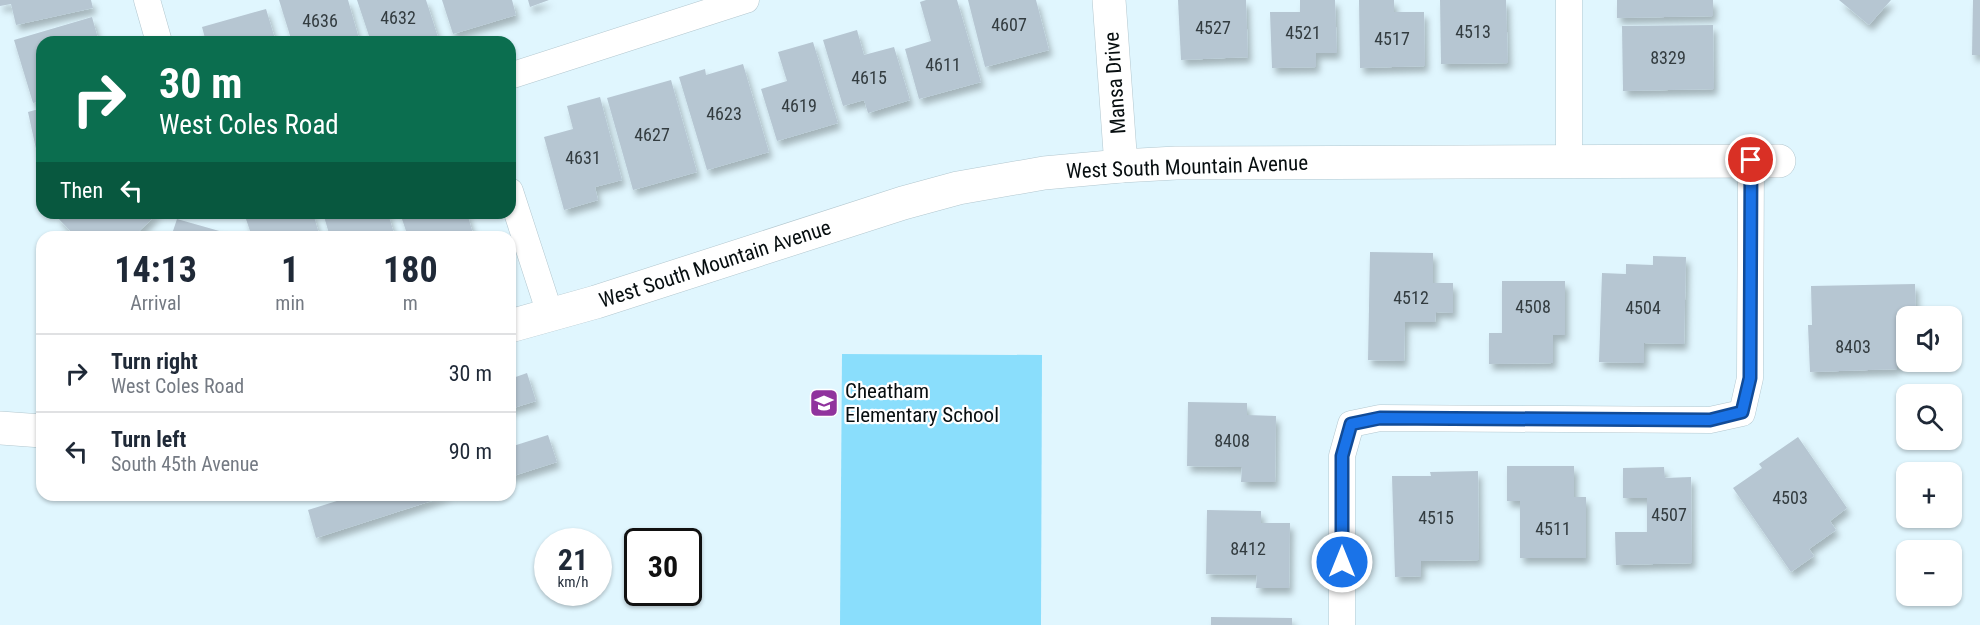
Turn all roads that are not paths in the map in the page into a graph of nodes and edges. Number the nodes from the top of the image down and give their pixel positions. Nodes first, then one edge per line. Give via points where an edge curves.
1 (147, 0) edge
2 (1109, 0) edge
3 (1569, 0) edge
4 (736, 2) edge
5 (157, 36) edge
6 (516, 73) edge
7 (1569, 161) junction
8 (1765, 161) joint
9 (1121, 166) junction
10 (516, 209) edge
11 (550, 314) junction
12 (516, 324) edge
13 (0, 428) edge
14 (36, 431) edge
15 (1342, 625) edge

1 - 5 street
2 - 9 street, Mansa Drive
3 - 7 street
4 - 6 street
7 - 8 street, West South Mountain Avenue
7 - 9 street, West South Mountain Avenue
8 - 15 street via 1750,378 1742,412 1710,420 1380,418 1351,424 1342,456
9 - 11 street, West South Mountain Avenue via 1044,173 957,188
10 - 11 street
11 - 12 street, West South Mountain Avenue
13 - 14 street

